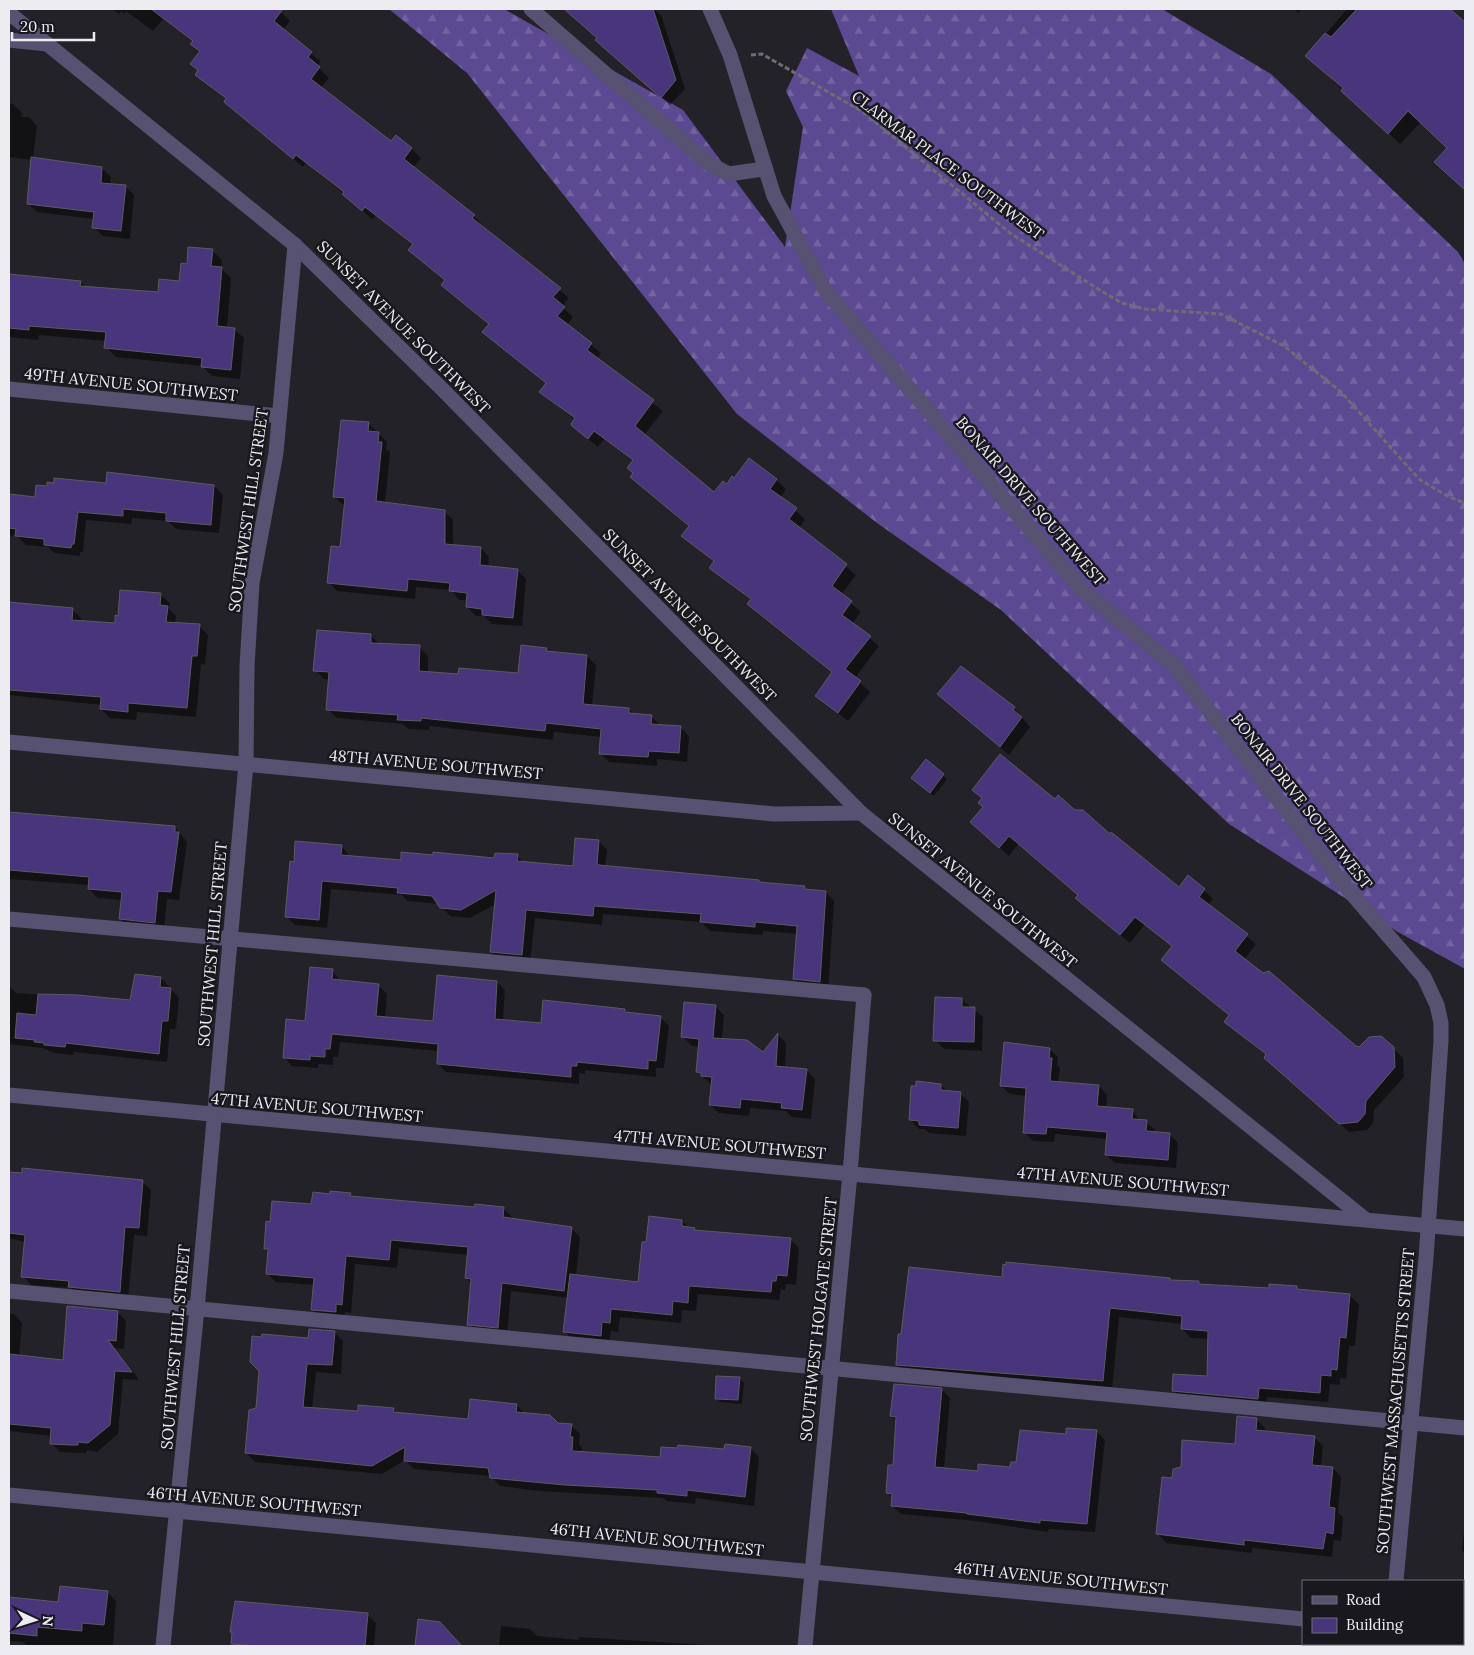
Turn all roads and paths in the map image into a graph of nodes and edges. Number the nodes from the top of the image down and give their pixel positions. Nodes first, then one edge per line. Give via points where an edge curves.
1 (531, 9) edge
2 (710, 9) edge
3 (9, 13) edge
4 (9, 40) edge
5 (48, 44) junction
6 (762, 54) dead end
7 (764, 169) junction
8 (295, 245) junction
9 (9, 389) edge
10 (279, 416) junction
11 (1465, 503) edge
12 (9, 742) edge
13 (246, 764) junction
14 (861, 813) junction
15 (9, 919) edge
16 (230, 940) junction
17 (9, 1095) edge
18 (213, 1115) junction
19 (850, 1174) junction
20 (1365, 1219) junction
21 (1428, 1225) junction
22 (1465, 1229) edge
23 (9, 1291) edge
24 (197, 1309) junction
25 (831, 1369) junction
26 (1410, 1423) junction
27 (1465, 1428) edge
28 (9, 1496) edge
29 (177, 1511) junction
30 (812, 1572) junction
31 (1396, 1580) edge
32 (1302, 1619) edge
33 (164, 1646) edge
34 (805, 1646) edge

1 - 7 street via 709,164 729,174
2 - 7 street, BONAIR DRIVE SOUTHWEST via 730,55
3 - 5 street, SUNSET AVENUE SOUTHWEST
4 - 5 street
5 - 8 street, SUNSET AVENUE SOUTHWEST
6 - 11 path, CLARMAR PLACE SOUTHWEST via 863,112 1010,232 1106,294 1145,309 1221,314 1284,346 1341,392 1419,479
7 - 21 street, BONAIR DRIVE SOUTHWEST via 774,196 825,290 1082,590 1174,665 1340,880 1424,977 1438,1005 1441,1023
8 - 10 street, SOUTHWEST HILL STREET
8 - 14 street, SUNSET AVENUE SOUTHWEST
9 - 10 street, 49TH AVENUE SOUTHWEST
10 - 13 street, SOUTHWEST HILL STREET via 276,453 252,583
12 - 13 street, 48TH AVENUE SOUTHWEST
13 - 14 street, 48TH AVENUE SOUTHWEST via 774,814
13 - 16 street, SOUTHWEST HILL STREET
14 - 20 street, SUNSET AVENUE SOUTHWEST
15 - 16 street
16 - 18 street, SOUTHWEST HILL STREET
16 - 19 street, SOUTHWEST HOLGATE STREET via 864,996
17 - 18 street, 47TH AVENUE SOUTHWEST
18 - 19 street, 47TH AVENUE SOUTHWEST
18 - 24 street, SOUTHWEST HILL STREET
19 - 20 street, 47TH AVENUE SOUTHWEST
19 - 25 street, SOUTHWEST HOLGATE STREET
20 - 21 street, 47TH AVENUE SOUTHWEST
21 - 22 street
21 - 26 street, SOUTHWEST MASSACHUSETTS STREET
23 - 24 street
24 - 25 street
24 - 29 street, SOUTHWEST HILL STREET
25 - 26 street
25 - 30 street, SOUTHWEST HOLGATE STREET
26 - 27 street
26 - 31 street, SOUTHWEST MASSACHUSETTS STREET
28 - 29 street, 46TH AVENUE SOUTHWEST
29 - 30 street, 46TH AVENUE SOUTHWEST
29 - 33 street, SOUTHWEST HILL STREET
30 - 32 street, 46TH AVENUE SOUTHWEST
30 - 34 street, SOUTHWEST HOLGATE STREET

